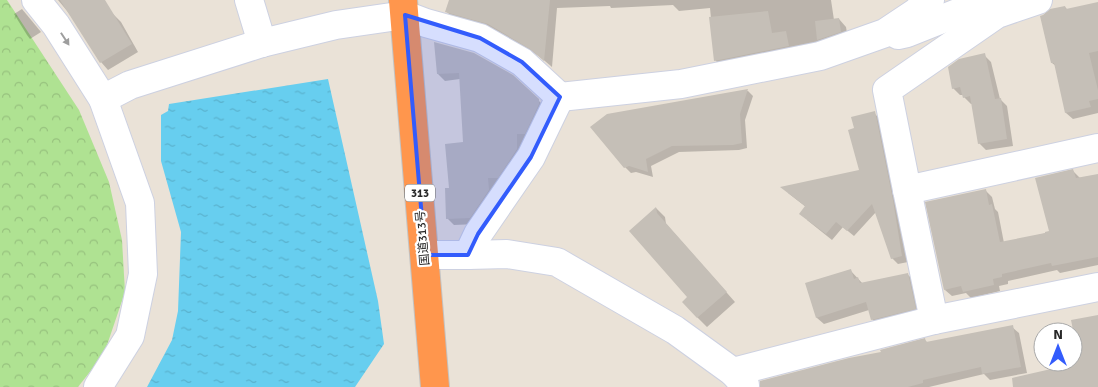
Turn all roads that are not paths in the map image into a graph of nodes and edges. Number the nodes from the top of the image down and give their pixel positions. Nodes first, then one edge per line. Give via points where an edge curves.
1 (36, 0) edge
2 (249, 0) edge
3 (930, 0) edge
4 (1029, 3) edge
5 (404, 7) edge
6 (884, 33) junction
7 (262, 43) junction
8 (560, 97) junction
9 (103, 99) junction
10 (1098, 148) edge
11 (907, 190) junction
12 (425, 255) junction
13 (468, 255) junction
14 (1098, 287) edge
15 (934, 320) junction
16 (740, 379) edge
17 (98, 387) edge
18 (435, 387) edge

1 -> 9 street via 56,25
2 - 7 street
3 - 6 street
4 - 6 street via 980,4 907,33 895,36
4 - 11 street via 996,14 888,90
5 - 7 street
5 - 8 street via 426,23 480,38 522,62
5 - 12 highway, 国道313号 / 313
6 - 8 street via 820,56 681,84
7 - 9 street via 130,85
8 - 13 street via 531,157 478,234
9 - 17 street via 140,203 143,274 130,336
10 - 11 street
11 - 15 street
12 - 13 street
12 - 18 highway, 国道313号 / 313
13 - 16 street via 508,254 557,262 675,330
14 - 15 street
15 - 16 street

